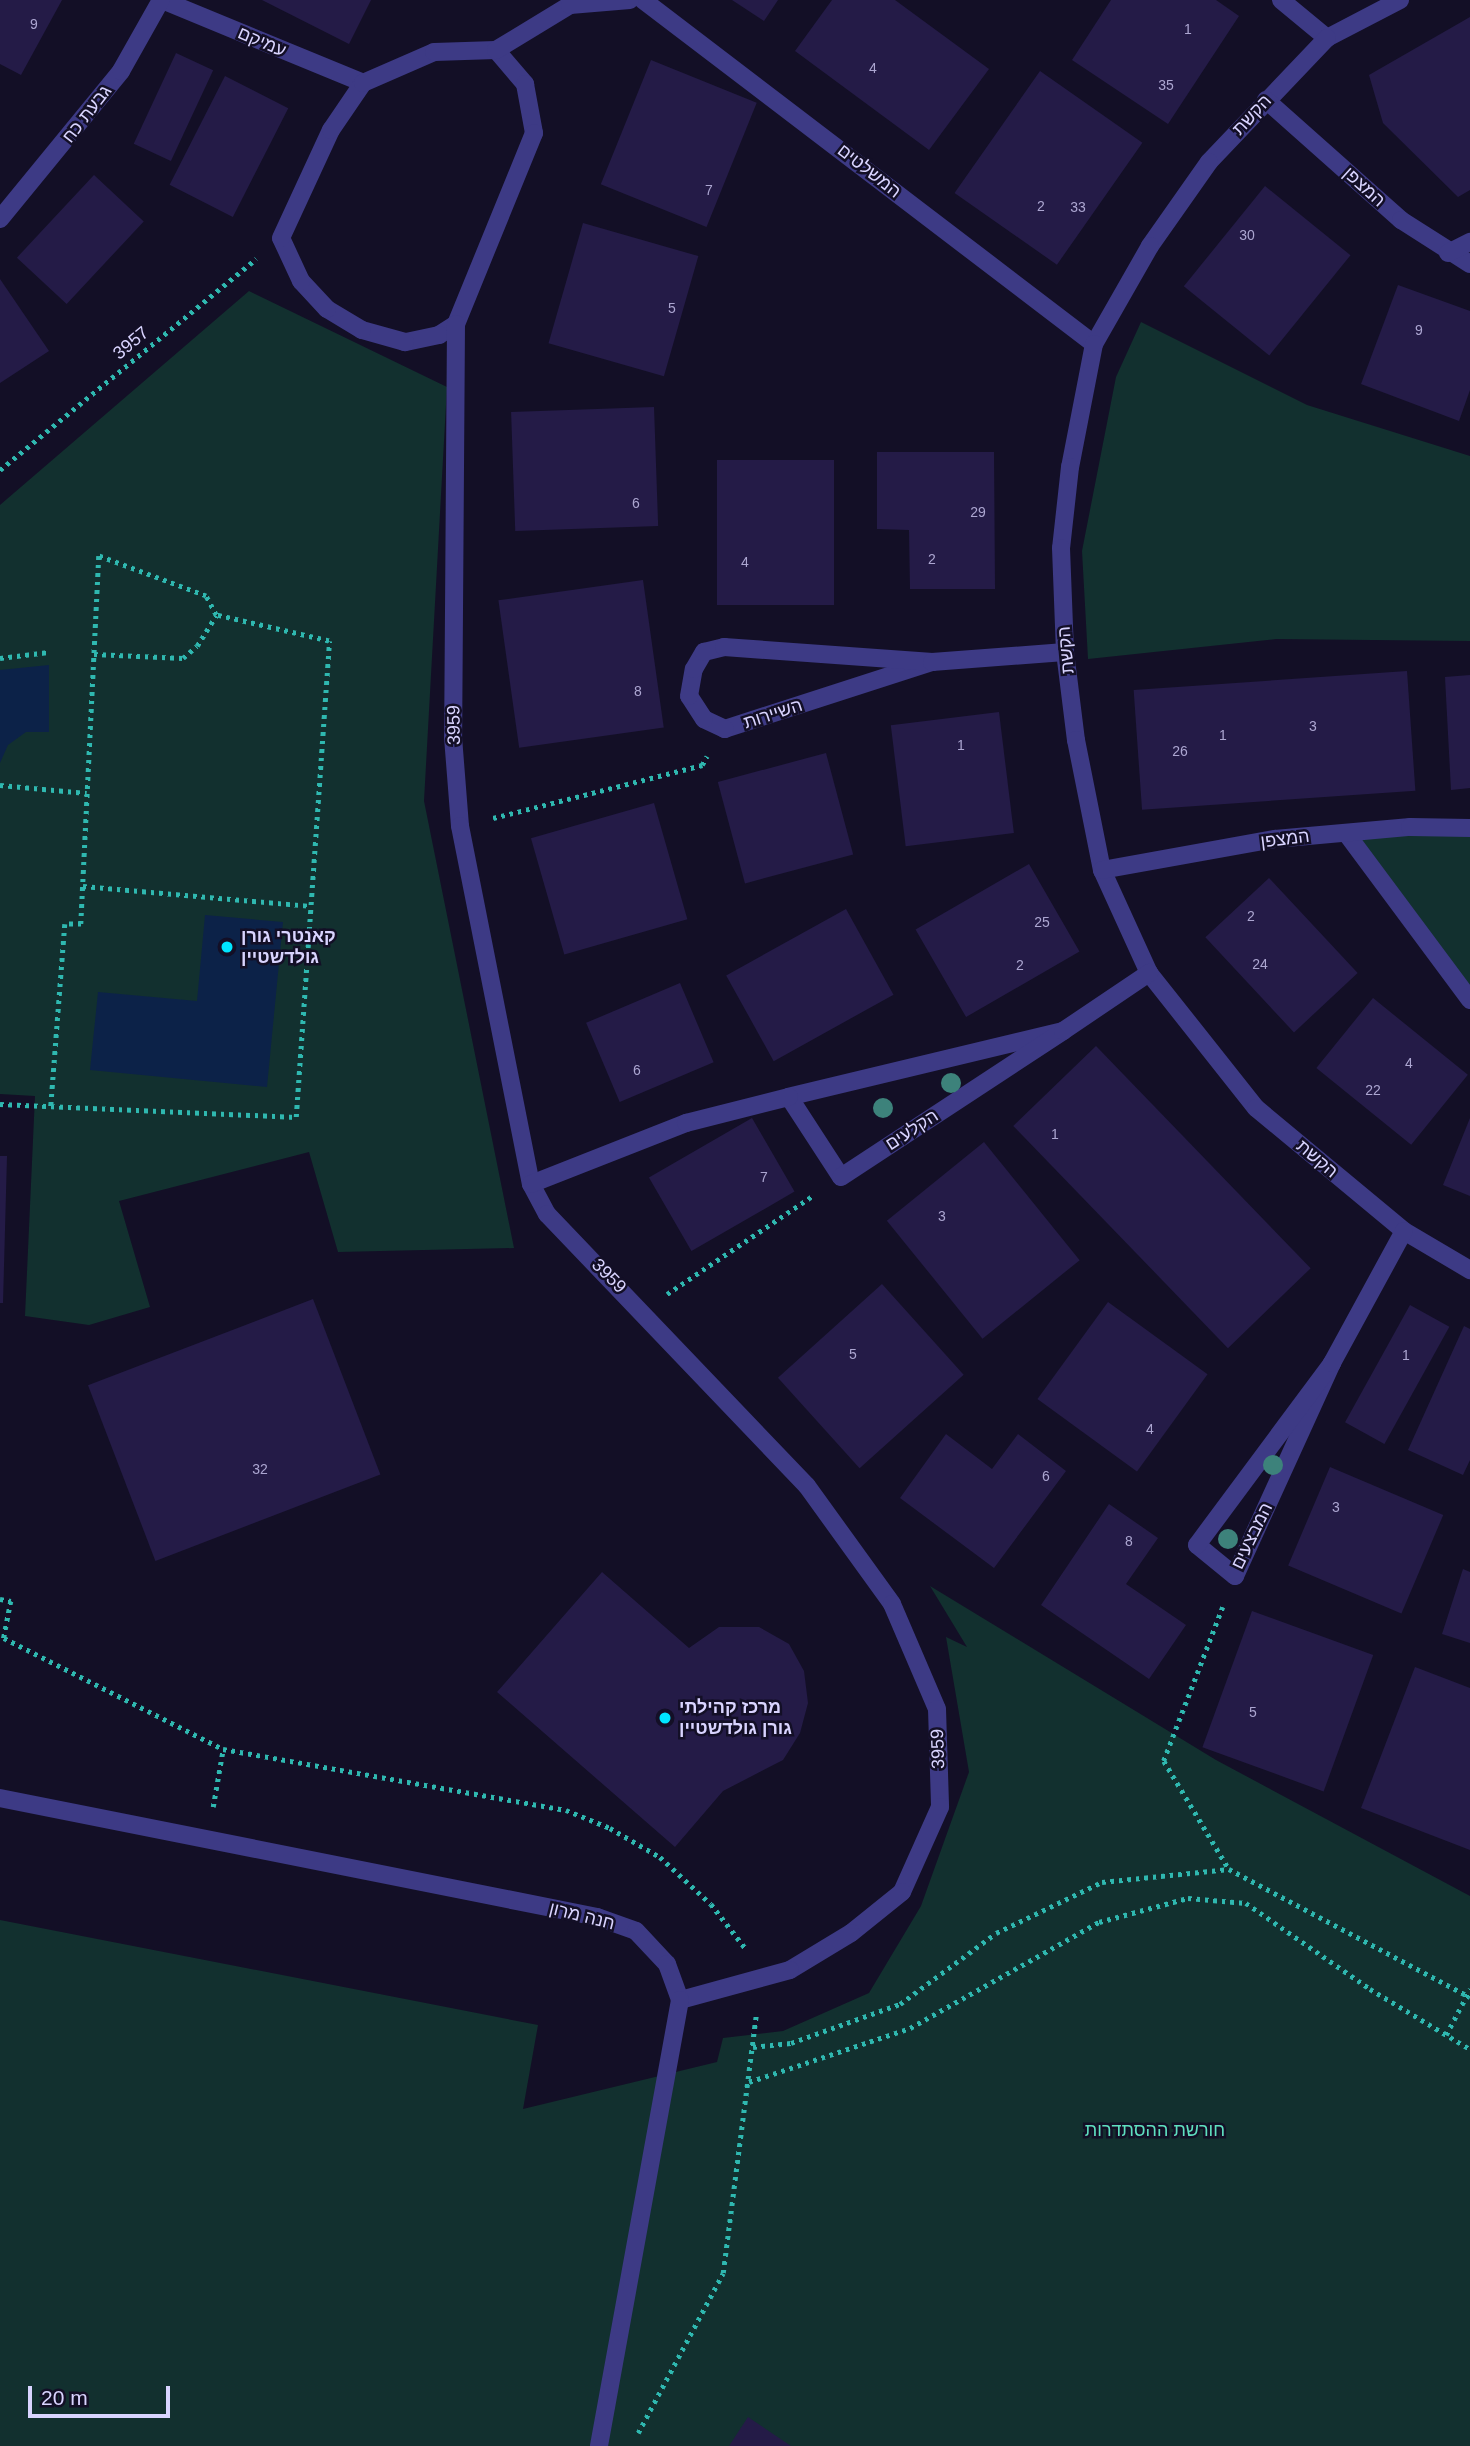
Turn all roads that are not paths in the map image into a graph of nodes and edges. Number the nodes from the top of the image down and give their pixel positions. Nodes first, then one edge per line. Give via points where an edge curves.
1 (162, 0) edge
2 (630, 0) edge
3 (643, 0) edge
4 (1281, 0) edge
5 (1400, 0) edge
6 (1327, 38) junction
7 (496, 50) junction
8 (363, 83) junction
9 (1266, 100) junction
10 (0, 219) edge
11 (1470, 242) edge
12 (1448, 253) junction
13 (1470, 264) edge
14 (456, 324) junction
15 (1094, 344) junction
16 (1065, 652) junction
17 (932, 662) junction
18 (1470, 828) edge
19 (1346, 833) junction
20 (1102, 870) junction
21 (1149, 973) junction
22 (1470, 1000) edge
23 (1063, 1031) junction
24 (789, 1097) junction
25 (531, 1184) junction
26 (1404, 1231) junction
27 (1470, 1270) edge
28 (1332, 1363) junction
29 (0, 1798) edge
30 (680, 2000) junction
31 (599, 2446) edge

1 - 8 street, עמיקם
1 - 10 street, גבעת כח via 121,71
2 - 7 street via 570,5
3 - 15 street, המשלטים
4 - 6 street
5 - 6 street, הקשת
6 - 9 street, הקשת
7 - 8 street via 434,52
7 - 14 street via 525,83 534,133
8 - 14 street via 331,130 281,238 301,281 327,309 362,330 405,342 439,335
9 - 12 street, המצפן via 1401,220
9 - 15 street, הקשת via 1150,246
11 - 12 street
12 - 13 street, המצפן
14 - 25 street, 3959 via 453,737 460,826
15 - 16 street, הקשת via 1070,467 1061,548
16 - 17 street, השיירות
16 - 20 street, הקשת via 1076,740
17 - 17 street, השיירות via 724,647 704,652 694,669 689,696 704,719 725,729
18 - 19 street, המצפן
19 - 20 street, המצפן via 1275,839
19 - 22 street
20 - 21 street, הקשת
21 - 23 street, הקלעים
21 - 26 street, הקשת via 1256,1108
23 - 24 street, הקלעים
23 - 24 street, הקלעים via 841,1177
24 - 25 street, הקלעים via 686,1123
25 - 30 street, 3959 via 547,1214 807,1486 891,1604 937,1709 940,1807 902,1892 851,1933 790,1970
26 - 27 street, הקשת
26 - 28 street, המבצעים
28 - 28 street, המבצעים via 1235,1576 1197,1545
29 - 30 street, חנה מרון via 597,1917 636,1931 667,1964
30 - 31 street

